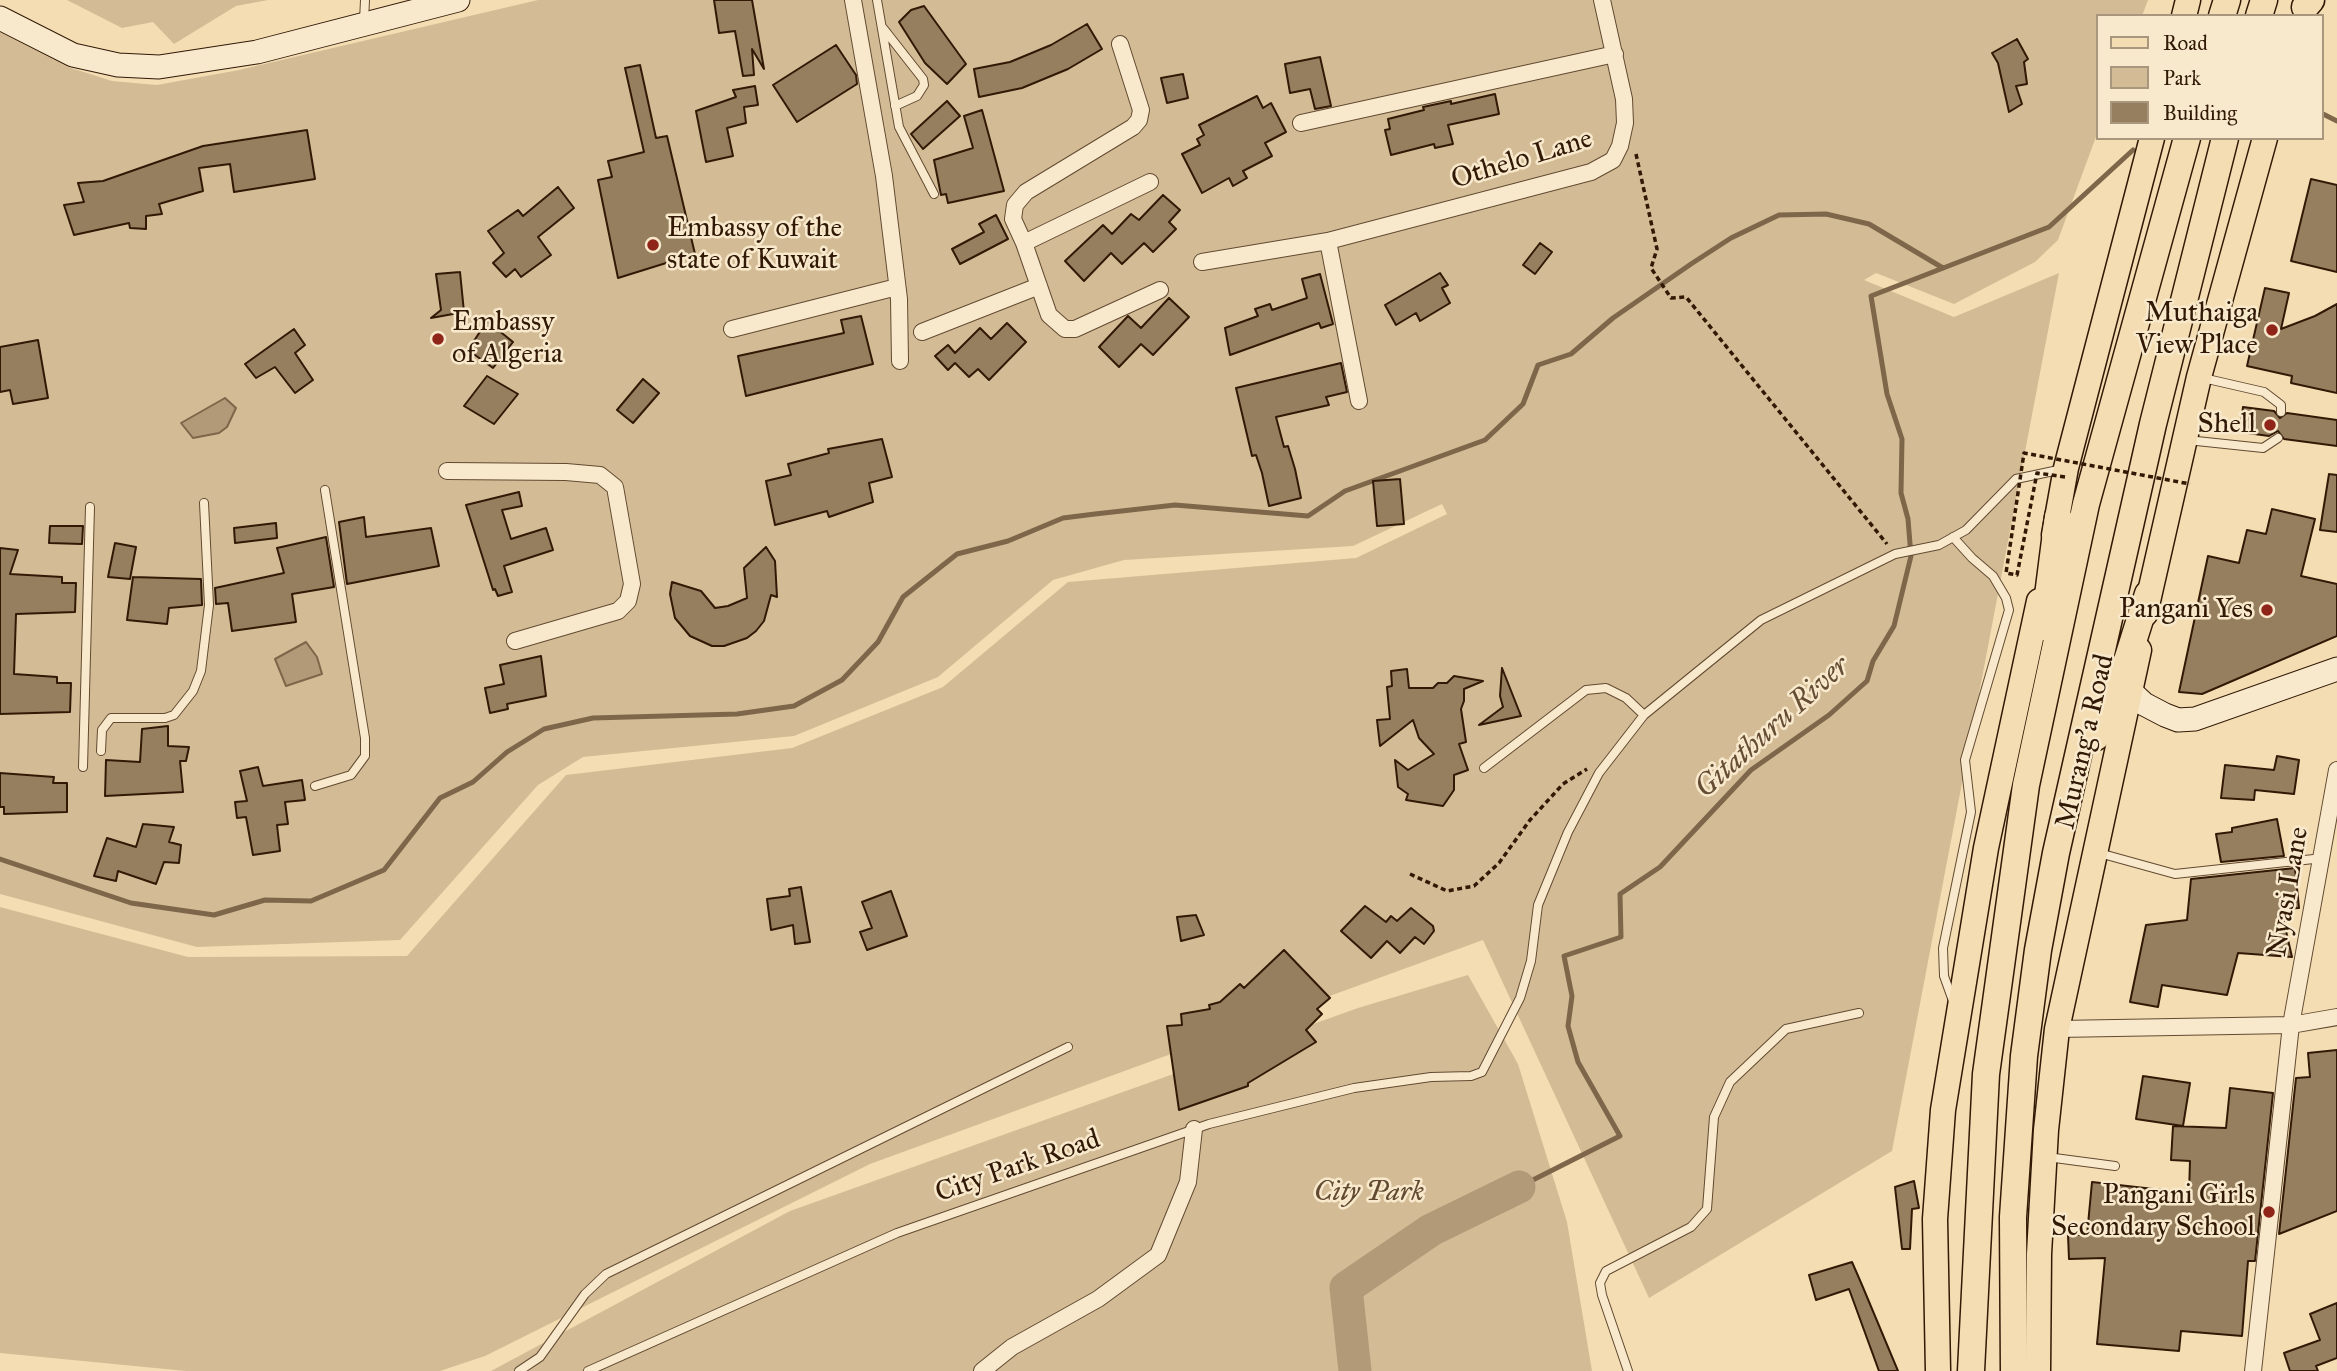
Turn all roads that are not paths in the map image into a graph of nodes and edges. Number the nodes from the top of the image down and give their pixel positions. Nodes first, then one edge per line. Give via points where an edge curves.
1 (365, 0) edge
2 (458, 0) edge
3 (853, 0) edge
4 (877, 0) edge
5 (1602, 0) edge
6 (0, 18) edge
7 (364, 24) junction
8 (881, 26) junction
9 (1121, 44) dead end
10 (1615, 54) junction
11 (895, 106) junction
12 (1300, 123) dead end
13 (2151, 140) edge
14 (2186, 140) edge
15 (2224, 140) edge
16 (2264, 140) edge
17 (1150, 182) dead end
18 (934, 194) dead end
19 (1328, 241) junction
20 (1024, 243) junction
21 (1202, 262) dead end
22 (1039, 286) junction
23 (897, 287) junction
24 (1160, 289) dead end
25 (732, 328) dead end
26 (922, 332) dead end
27 (900, 361) dead end
28 (2199, 377) junction
29 (1359, 401) dead end
30 (2281, 412) dead end
31 (2278, 438) dead end
32 (2184, 440) junction
33 (447, 471) dead end
34 (2065, 473) junction
35 (325, 490) dead end
36 (204, 503) dead end
37 (90, 507) dead end
38 (2057, 517) junction
39 (1954, 537) junction
40 (2148, 594) junction
41 (515, 641) dead end
42 (2337, 669) edge
43 (2132, 692) junction
44 (1644, 715) junction
45 (101, 751) dead end
46 (83, 767) dead end
47 (1484, 768) dead end
48 (2337, 769) edge
49 (2075, 776) junction
50 (2026, 785) junction
51 (315, 786) dead end
52 (2093, 851) junction
53 (2323, 858) junction
54 (1859, 1013) dead end
55 (1958, 1014) junction
56 (2337, 1017) edge
57 (2291, 1025) junction
58 (2057, 1029) junction
59 (1068, 1047) dead end
60 (1194, 1129) junction
61 (2045, 1157) junction
62 (2115, 1166) dead end
63 (519, 1371) edge
64 (588, 1371) edge
65 (982, 1371) edge
66 (1628, 1371) edge
67 (1938, 1371) edge
68 (1971, 1371) edge
69 (2014, 1371) edge
70 (2038, 1371) edge
71 (2253, 1371) edge

1 - 7 lane
2 - 7 main road
3 - 23 street via 884,176
4 - 8 lane
5 - 10 street, Othelo Lane
6 - 7 main road via 73,55 118,65 159,66 257,52
8 - 11 lane
8 - 11 lane via 923,79 917,96
9 - 20 street via 1141,110 1139,120 1026,192 1015,205 1013,219
10 - 12 street
10 - 19 street, Othelo Lane via 1625,123 1613,160 1591,172
11 - 18 lane via 899,127
13 - 34 main road
14 - 50 highway, Murang'a Road via 2086,504
15 - 49 highway, Murang'a Road via 2153,424
16 - 28 main road, Murang'a Road
17 - 20 street
19 - 21 street, Othelo Lane
19 - 29 street
20 - 22 street
22 - 24 street via 1049,315 1065,329 1075,329
22 - 26 street
23 - 25 street
23 - 27 street
28 - 30 lane via 2264,392 2281,405
28 - 32 main road, Murang'a Road
31 - 32 lane via 2263,448
32 - 40 main road, Murang'a Road
33 - 41 street via 600,475 615,487 632,584 628,601 618,611
34 - 38 main road
34 - 39 lane via 2016,479
35 - 51 lane via 365,755 351,775
36 - 45 lane via 209,605 201,671 193,691 174,715 111,718 102,730
37 - 46 lane
38 - 50 highway
38 - 55 main road via 1986,848
39 - 44 lane via 1939,545 1895,554 1761,620
39 - 55 lane via 1993,576 2009,610 1965,761 1971,812 1943,948 1944,976
40 - 43 main road, Murang'a Road
40 - 49 highway via 2125,667 2096,739
42 - 43 main road via 2195,719 2165,715
43 - 52 main road, Murang'a Road
44 - 47 lane via 1606,688 1586,690
44 - 60 lane, City Park Road via 1599,773 1543,888 1527,980 1482,1072 1354,1088
48 - 53 street, Nyasi Lane
49 - 69 highway, Murang'a Road via 2038,950 2024,1056 2013,1217
50 - 68 highway, Murang'a Road via 1986,1074
52 - 53 lane via 2175,874
52 - 58 main road, Murang'a Road
53 - 57 street, Nyasi Lane
54 - 66 lane via 1786,1029 1730,1082 1714,1116 1707,1209 1691,1227 1606,1271 1600,1283 1602,1295
55 - 67 main road via 1943,1110 1934,1219
56 - 57 street
57 - 58 street
57 - 71 street, Nyasi Lane
58 - 61 main road, Murang'a Road
59 - 63 lane via 606,1274 540,1357
60 - 64 lane, City Park Road via 897,1233
60 - 65 street via 1188,1182 1158,1255 1098,1299
61 - 62 lane
61 - 70 main road, Murang'a Road

